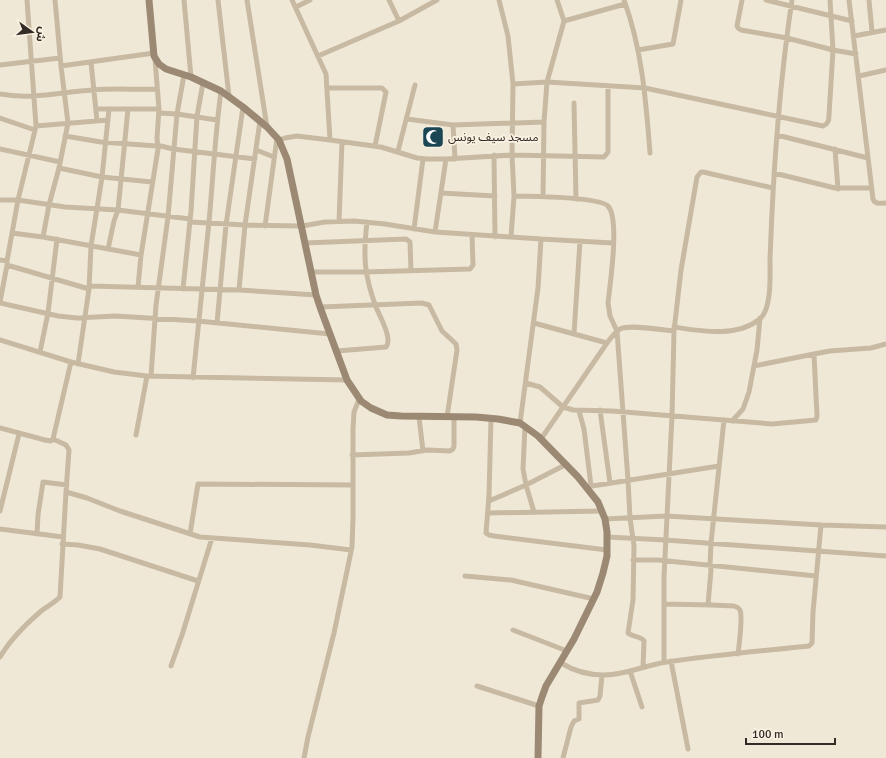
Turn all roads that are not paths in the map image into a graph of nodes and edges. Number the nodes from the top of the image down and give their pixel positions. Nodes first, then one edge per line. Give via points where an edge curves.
1 (27, 0) edge
2 (55, 0) edge
3 (149, 0) edge
4 (184, 0) edge
5 (218, 0) edge
6 (247, 0) edge
7 (292, 0) edge
8 (310, 0) edge
9 (389, 0) edge
10 (499, 0) edge
11 (557, 0) edge
12 (681, 0) edge
13 (742, 0) edge
14 (770, 0) edge
15 (792, 0) edge
16 (830, 0) edge
17 (849, 0) edge
18 (869, 0) edge
19 (433, 1) edge
20 (624, 2) edge
21 (296, 7) junction
22 (791, 7) junction
23 (832, 16) junction
24 (399, 21) junction
25 (564, 21) junction
26 (852, 21) junction
27 (886, 30) edge
28 (872, 32) junction
29 (854, 36) junction
30 (788, 38) junction
31 (638, 50) junction
32 (833, 50) junction
33 (856, 54) junction
34 (154, 55) junction
35 (318, 56) junction
36 (60, 58) junction
37 (31, 61) junction
38 (91, 62) junction
39 (0, 65) edge
40 (61, 66) junction
41 (886, 70) edge
42 (188, 76) junction
43 (859, 76) junction
44 (547, 82) junction
45 (203, 83) junction
46 (513, 84) junction
47 (415, 86) dead end
48 (608, 86) junction
49 (326, 88) junction
50 (645, 88) junction
51 (157, 89) junction
52 (93, 90) junction
53 (221, 91) junction
54 (63, 93) junction
55 (0, 94) edge
56 (33, 96) junction
57 (229, 96) junction
58 (574, 103) dead end
59 (243, 107) junction
60 (96, 109) junction
61 (109, 109) junction
62 (128, 109) junction
63 (159, 110) junction
64 (177, 114) junction
65 (197, 116) junction
66 (779, 116) junction
67 (0, 118) edge
68 (407, 119) junction
69 (108, 120) junction
70 (217, 120) junction
71 (97, 121) junction
72 (260, 121) junction
73 (512, 122) junction
74 (544, 122) junction
75 (68, 123) junction
76 (453, 125) junction
77 (267, 127) junction
78 (35, 128) junction
79 (777, 135) junction
80 (65, 136) junction
81 (278, 139) junction
82 (330, 140) junction
83 (106, 142) junction
84 (342, 142) junction
85 (124, 144) junction
86 (157, 146) junction
87 (375, 146) junction
88 (174, 149) junction
89 (835, 149) junction
90 (0, 150) edge
91 (256, 150) junction
92 (196, 151) junction
93 (398, 151) junction
94 (214, 153) junction
95 (650, 153) dead end
96 (494, 155) junction
97 (512, 155) junction
98 (544, 155) junction
99 (28, 156) junction
100 (236, 156) junction
101 (575, 156) junction
102 (274, 157) junction
103 (868, 158) junction
104 (255, 159) junction
105 (423, 159) junction
106 (455, 159) junction
107 (446, 160) junction
108 (60, 162) junction
109 (59, 168) junction
110 (774, 173) junction
111 (102, 177) junction
112 (122, 180) junction
113 (152, 182) junction
114 (773, 188) junction
115 (871, 188) junction
116 (838, 189) junction
117 (441, 193) junction
118 (495, 196) junction
119 (514, 196) junction
120 (543, 196) junction
121 (576, 199) junction
122 (0, 200) edge
123 (18, 200) junction
124 (886, 203) edge
125 (49, 205) junction
126 (97, 210) junction
127 (118, 210) junction
128 (148, 214) junction
129 (168, 217) junction
130 (190, 220) junction
131 (339, 221) junction
132 (367, 222) junction
133 (209, 223) junction
134 (226, 225) junction
135 (245, 225) junction
136 (265, 226) junction
137 (302, 226) junction
138 (414, 229) junction
139 (435, 232) junction
140 (12, 233) junction
141 (472, 235) junction
142 (43, 237) junction
143 (496, 237) junction
144 (511, 237) junction
145 (57, 239) junction
146 (541, 239) junction
147 (365, 240) junction
148 (580, 241) junction
149 (305, 243) junction
150 (613, 243) junction
151 (91, 246) junction
152 (108, 249) junction
153 (141, 255) junction
154 (0, 260) edge
155 (7, 263) junction
156 (411, 271) junction
157 (311, 272) junction
158 (365, 272) junction
159 (52, 278) junction
160 (138, 287) junction
161 (89, 288) junction
162 (159, 288) junction
163 (183, 289) junction
164 (201, 290) junction
165 (220, 290) junction
166 (240, 290) junction
167 (316, 295) junction
168 (0, 302) edge
169 (375, 306) junction
170 (320, 308) junction
171 (48, 313) junction
172 (84, 318) junction
173 (155, 318) junction
174 (760, 318) junction
175 (198, 321) junction
176 (217, 323) junction
177 (534, 323) junction
178 (674, 329) junction
179 (617, 332) junction
180 (330, 334) junction
181 (574, 334) junction
182 (0, 340) edge
183 (607, 343) junction
184 (886, 344) edge
185 (40, 352) junction
186 (337, 352) junction
187 (814, 354) junction
188 (71, 362) junction
189 (78, 364) junction
190 (754, 366) junction
191 (149, 376) junction
192 (193, 378) junction
193 (347, 380) junction
194 (526, 384) junction
195 (361, 401) junction
196 (563, 407) junction
197 (600, 410) junction
198 (579, 411) junction
199 (622, 412) junction
200 (672, 416) junction
201 (419, 417) junction
202 (450, 417) junction
203 (491, 418) junction
204 (724, 420) junction
205 (732, 421) junction
206 (523, 424) junction
207 (0, 428) edge
208 (19, 434) junction
209 (136, 435) dead end
210 (53, 439) junction
211 (541, 439) junction
212 (422, 451) junction
213 (352, 455) junction
214 (565, 465) junction
215 (719, 466) junction
216 (669, 473) junction
217 (628, 480) junction
218 (610, 483) junction
219 (67, 485) junction
220 (352, 485) junction
221 (526, 485) junction
222 (589, 486) junction
223 (66, 492) junction
224 (489, 501) junction
225 (0, 511) edge
226 (602, 511) junction
227 (534, 512) junction
228 (488, 513) junction
229 (666, 516) junction
230 (630, 518) junction
231 (714, 518) junction
232 (605, 519) junction
233 (821, 525) junction
234 (886, 527) edge
235 (0, 529) edge
236 (37, 534) junction
237 (190, 534) junction
238 (63, 537) junction
239 (607, 537) junction
240 (212, 538) junction
241 (632, 539) junction
242 (665, 540) junction
243 (711, 543) junction
244 (62, 544) junction
245 (351, 550) junction
246 (607, 550) junction
247 (818, 551) junction
248 (886, 556) edge
249 (633, 560) junction
250 (665, 561) junction
251 (710, 566) junction
252 (465, 576) dead end
253 (816, 576) junction
254 (198, 581) junction
255 (594, 599) junction
256 (664, 604) junction
257 (708, 605) junction
258 (513, 630) dead end
259 (567, 651) junction
260 (738, 654) junction
261 (0, 657) edge
262 (671, 661) junction
263 (664, 662) junction
264 (561, 663) junction
265 (171, 666) dead end
266 (643, 667) junction
267 (630, 671) junction
268 (602, 675) junction
269 (478, 686) dead end
270 (538, 706) junction
271 (642, 707) dead end
272 (688, 749) dead end
273 (304, 758) edge
274 (538, 758) edge
275 (563, 758) edge

1 - 37 street
2 - 36 street
3 - 34 street
4 - 42 street
5 - 57 street
6 - 77 street
7 - 21 street
8 - 21 street
9 - 24 street
10 - 46 street via 508,36
11 - 25 street
12 - 31 street via 673,44
13 - 30 street via 738,28
14 - 22 street
15 - 22 street
16 - 23 street
17 - 26 street
18 - 28 street
19 - 24 street
20 - 25 street
20 - 31 street
21 - 35 street
22 - 23 street
22 - 30 street
23 - 26 street
23 - 32 street
24 - 35 street
25 - 44 street
26 - 29 street
27 - 28 street
28 - 29 street
29 - 33 street
30 - 32 street
30 - 66 street
31 - 50 street
32 - 33 street
32 - 66 street via 828,123 823,126
33 - 43 street
34 - 38 street
34 - 42 street via 162,67
34 - 51 street
35 - 49 street via 326,74
36 - 37 street
36 - 40 street
37 - 39 street
37 - 56 street
38 - 40 street
38 - 52 street
40 - 54 street
41 - 43 street
42 - 45 street
42 - 64 street
43 - 103 street
44 - 46 street
44 - 48 street
44 - 74 street
45 - 53 street
45 - 65 street
46 - 73 street
47 - 68 street
48 - 50 street
48 - 101 street via 607,155
49 - 82 street
49 - 87 street via 385,89
50 - 66 street
50 - 95 street
51 - 52 street
51 - 63 street
52 - 54 street
52 - 60 street
53 - 57 street
53 - 70 street
54 - 56 street
54 - 75 street
55 - 56 street
56 - 78 street
57 - 59 street
58 - 101 street
59 - 72 street
59 - 100 street
60 - 61 street
60 - 71 street
61 - 62 street
61 - 69 street
62 - 63 street
62 - 85 street
63 - 64 street
63 - 86 street
64 - 65 street
64 - 88 street
65 - 70 street
65 - 92 street
66 - 79 street
67 - 78 street
68 - 76 street
68 - 93 street
69 - 71 street
69 - 83 street
70 - 94 street
71 - 75 street
72 - 77 street
72 - 91 street
73 - 74 street
73 - 76 street
73 - 97 street
74 - 98 street
75 - 78 street
75 - 80 street
76 - 106 street
77 - 81 street
78 - 99 street
79 - 89 street
79 - 110 street
80 - 83 street
80 - 108 street
81 - 82 street via 297,136
81 - 102 street
81 - 137 street via 287,159
82 - 84 street
83 - 85 street
83 - 111 street
84 - 87 street
84 - 131 street
85 - 86 street
85 - 112 street
86 - 88 street
86 - 113 street
87 - 93 street
88 - 92 street
88 - 129 street
89 - 103 street
89 - 116 street
90 - 99 street
91 - 102 street
91 - 104 street
92 - 94 street
92 - 130 street
93 - 105 street
94 - 100 street
94 - 133 street
96 - 97 street
96 - 106 street
96 - 118 street
97 - 98 street
97 - 119 street
98 - 101 street
98 - 120 street
99 - 108 street
99 - 123 street
100 - 104 street
100 - 134 street
101 - 121 street
102 - 136 street
103 - 115 street
104 - 135 street
105 - 107 street
105 - 138 street
106 - 107 street
107 - 117 street
108 - 109 street
109 - 111 street
109 - 125 street
110 - 114 street
110 - 116 street
111 - 112 street
111 - 126 street
112 - 113 street
112 - 127 street
113 - 128 street
114 - 174 street via 768,300
114 - 178 street via 703,172 699,174 695,184 682,263
115 - 116 street
115 - 124 street via 874,201
117 - 118 street
117 - 139 street
118 - 143 street
119 - 120 street
119 - 144 street
120 - 121 street
121 - 150 street via 599,201 608,206 614,225
122 - 123 street
123 - 125 street
123 - 140 street
125 - 126 street
125 - 142 street
126 - 127 street
126 - 151 street
127 - 128 street
127 - 152 street
128 - 129 street
128 - 153 street
129 - 130 street
129 - 162 street
130 - 133 street
130 - 163 street
131 - 132 street
131 - 137 street
132 - 138 street
132 - 147 street
133 - 134 street
133 - 164 street
134 - 135 street
134 - 165 street
135 - 136 street
135 - 166 street
136 - 137 street
137 - 149 street
138 - 139 street
139 - 141 street
140 - 142 street
140 - 155 street
141 - 143 street
141 - 156 street via 473,265 470,269
142 - 145 street
143 - 144 street
144 - 146 street
145 - 151 street
145 - 159 street
146 - 148 street
146 - 177 street
147 - 149 street
147 - 156 street via 408,240 411,246
147 - 158 street
148 - 150 street
148 - 181 street
149 - 157 street
150 - 179 street via 608,303
151 - 152 street
151 - 161 street
152 - 153 street
153 - 160 street
154 - 155 street
155 - 159 street
155 - 168 street
156 - 158 street
157 - 158 street
157 - 167 street
158 - 169 street
159 - 161 street
159 - 171 street
160 - 161 street
160 - 162 street
161 - 172 street
162 - 163 street
162 - 173 street
163 - 164 street
164 - 165 street
164 - 175 street
165 - 166 street
165 - 176 street
166 - 167 street
167 - 170 street
168 - 171 street
169 - 170 street
169 - 186 street via 388,337 388,346
169 - 202 street via 427,304 442,331 456,344
170 - 180 street
171 - 172 street
171 - 185 street
172 - 173 street
172 - 189 street
173 - 175 street
173 - 191 street
174 - 178 street via 745,326 723,331
174 - 190 street
175 - 176 street
175 - 192 street
176 - 180 street
177 - 181 street
177 - 194 street
178 - 179 street via 631,327
178 - 200 street
179 - 183 street
179 - 199 street
180 - 186 street
181 - 183 street
182 - 185 street
183 - 196 street
184 - 187 street
185 - 188 street
186 - 193 street
187 - 190 street
187 - 205 street via 818,416 816,420 772,424
188 - 189 street
188 - 210 street
189 - 191 street
190 - 205 street via 745,403 741,412
191 - 192 street
191 - 209 street
192 - 193 street
193 - 195 street
194 - 196 street via 540,388
194 - 206 street
195 - 201 street via 376,412
195 - 213 street via 354,412
196 - 198 street
196 - 211 street
197 - 198 street
197 - 199 street
197 - 218 street
198 - 222 street via 584,429
199 - 200 street
199 - 217 street
200 - 204 street
200 - 216 street
201 - 202 street
201 - 212 street
202 - 203 street
202 - 212 street via 454,446 452,450
203 - 206 street
203 - 224 street
204 - 205 street
204 - 215 street
206 - 211 street
206 - 221 street
207 - 208 street
208 - 210 street via 51,441
208 - 225 street
210 - 219 street via 66,445 69,450
211 - 214 street
212 - 213 street
213 - 220 street
214 - 221 street
214 - 222 street
215 - 216 street
215 - 231 street
216 - 217 street
216 - 229 street
217 - 218 street
217 - 230 street
218 - 222 street
219 - 223 street
219 - 236 street via 43,482
220 - 237 street via 198,484
220 - 245 street
221 - 224 street
221 - 227 street
222 - 226 street
223 - 237 street
223 - 238 street
224 - 228 street
226 - 227 street
226 - 232 street
227 - 228 street
228 - 246 street via 486,533 490,536
229 - 230 street
229 - 231 street
229 - 242 street
230 - 232 street
230 - 241 street
231 - 233 street
231 - 243 street
232 - 239 street
233 - 234 street
233 - 247 street
235 - 236 street
236 - 238 street
237 - 240 street
238 - 244 street
239 - 241 street
239 - 246 street
240 - 245 street
240 - 254 street
241 - 242 street
241 - 249 street
242 - 243 street
242 - 250 street
243 - 247 street
243 - 251 street
244 - 254 street via 100,549
244 - 261 street via 60,597 22,629
245 - 273 street
246 - 255 street via 603,574
247 - 248 street
247 - 253 street
249 - 250 street
249 - 266 street via 633,600 628,632 644,640
250 - 251 street
250 - 256 street
251 - 253 street
251 - 257 street
252 - 255 street via 511,580
253 - 260 street via 810,646
254 - 265 street
255 - 259 street
256 - 257 street
256 - 263 street
257 - 260 street via 734,606 740,610
258 - 259 street
259 - 264 street
260 - 262 street
262 - 263 street
262 - 272 street
263 - 266 street
264 - 268 street via 574,670
264 - 270 street via 546,686
266 - 267 street
267 - 268 street
267 - 271 street
268 - 275 street via 598,700 579,703 579,719 574,721 571,728
269 - 270 street
270 - 274 street

